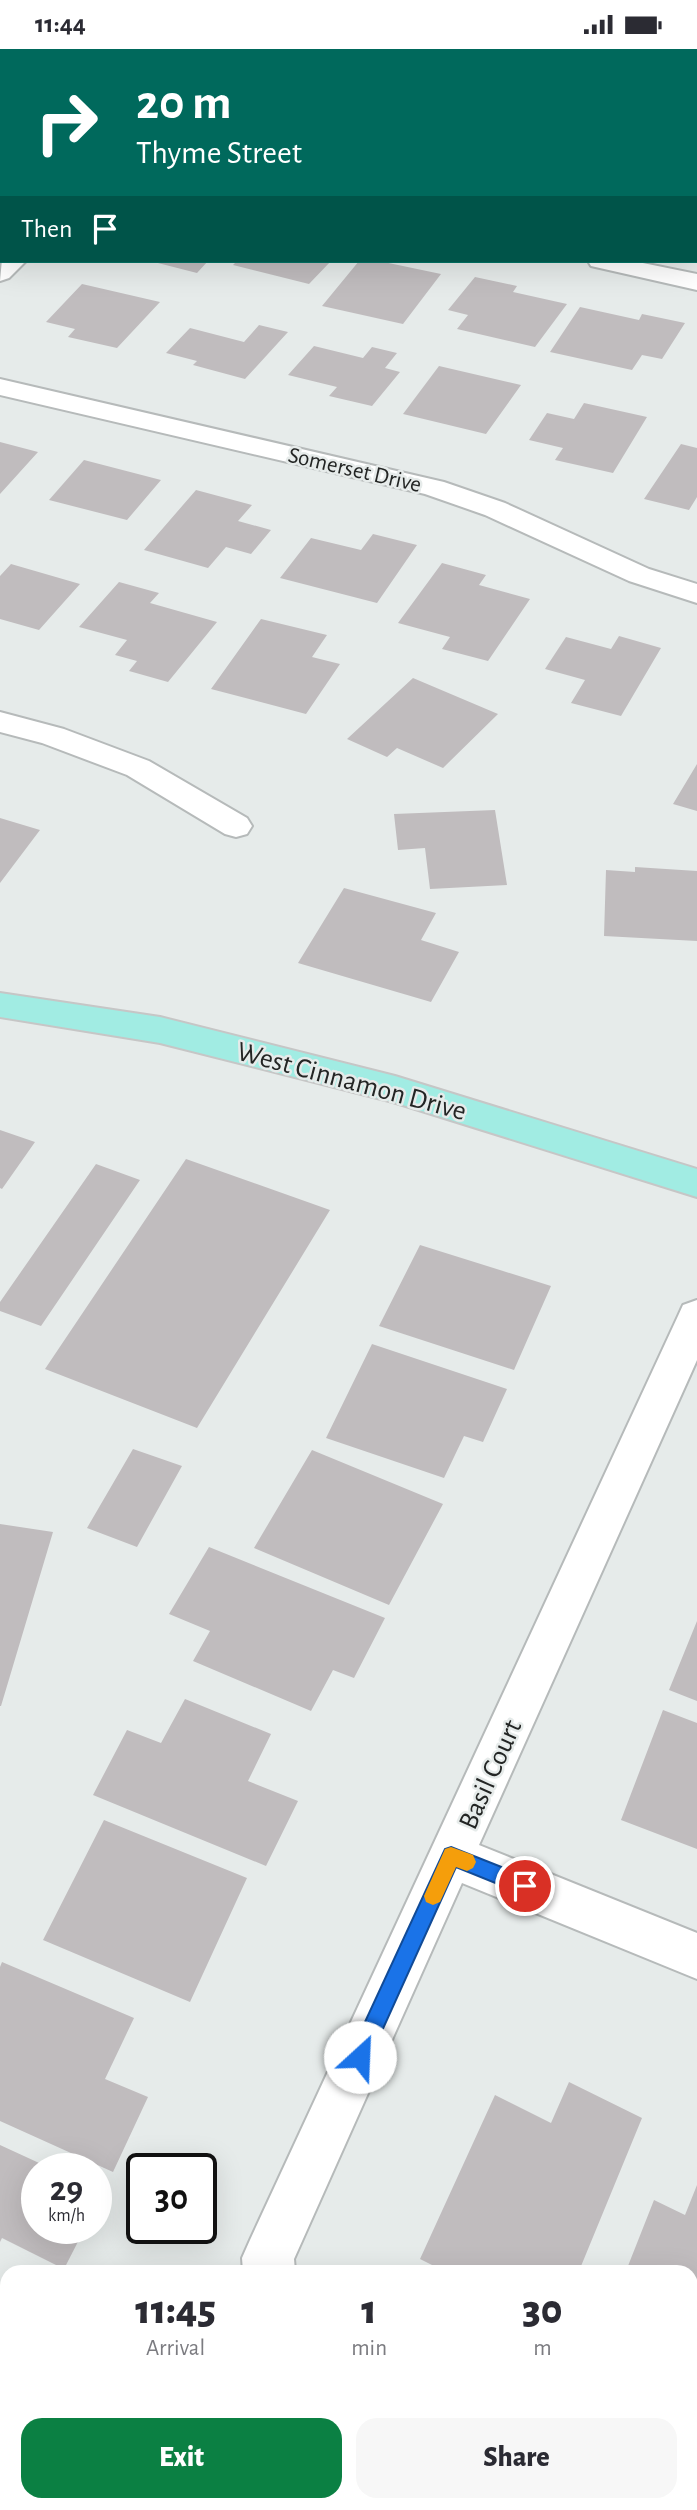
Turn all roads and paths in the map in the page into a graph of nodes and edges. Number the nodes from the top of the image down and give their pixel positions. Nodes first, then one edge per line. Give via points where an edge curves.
1 (609, 263) edge
2 (697, 282) edge
3 (0, 387) edge
4 (697, 594) edge
5 (0, 722) edge
6 (236, 826) dead end
7 (0, 1005) edge
8 (697, 1183) edge
9 (697, 1315) edge
10 (451, 1856) junction
11 (697, 1956) edge
12 (269, 2265) edge

1 - 2 street
3 - 4 street, Somerset Drive via 434,488 495,509 639,575
5 - 6 street via 73,742 138,768
7 - 8 main road, West Cinnamon Drive via 160,1030 396,1089
9 - 10 street, Basil Court
10 - 11 street
10 - 12 street, Basil Court

